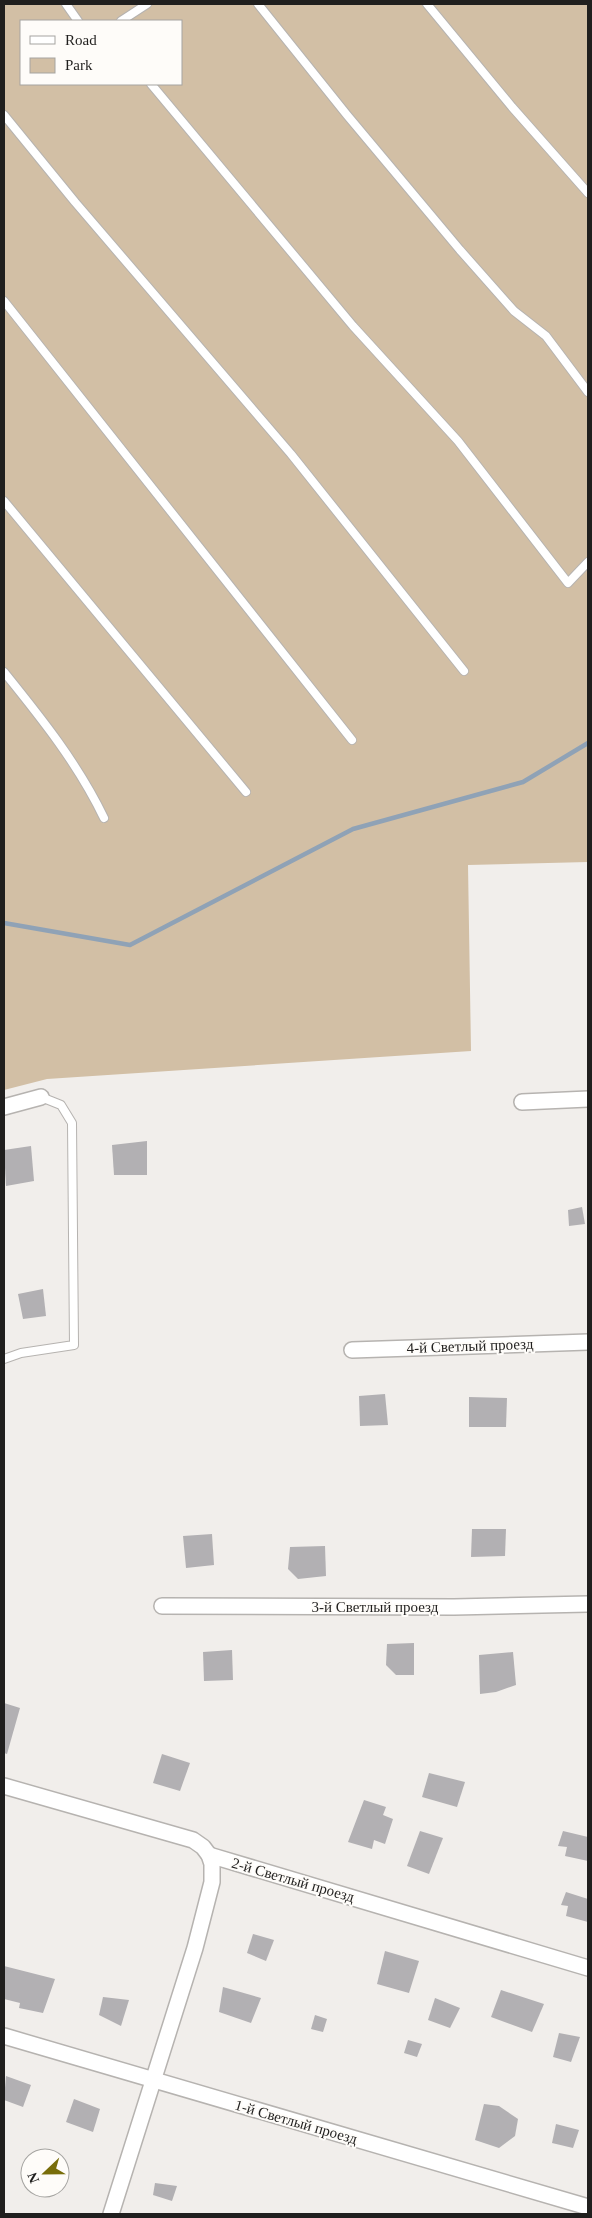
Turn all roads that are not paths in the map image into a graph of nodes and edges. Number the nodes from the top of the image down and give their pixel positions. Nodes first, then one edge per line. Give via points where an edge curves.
1 (66, 4) edge
2 (147, 4) edge
3 (258, 4) edge
4 (427, 4) edge
5 (77, 20) edge
6 (123, 20) edge
7 (152, 85) edge
8 (4, 115) edge
9 (588, 193) edge
10 (4, 301) edge
11 (588, 392) edge
12 (4, 501) edge
13 (588, 562) edge
14 (464, 671) dead end
15 (4, 672) edge
16 (352, 740) dead end
17 (246, 792) dead end
18 (104, 818) dead end
19 (41, 1097) joint
20 (588, 1099) edge
21 (522, 1102) dead end
22 (4, 1107) edge
23 (588, 1342) edge
24 (352, 1350) dead end
25 (4, 1359) edge
26 (588, 1604) edge
27 (162, 1606) dead end
28 (4, 1786) edge
29 (209, 1855) junction
30 (588, 1968) edge
31 (4, 2036) edge
32 (154, 2080) junction
33 (588, 2207) edge
34 (111, 2214) edge

1 - 5 lane
2 - 6 lane
3 - 11 lane via 460,250 514,311 546,336
4 - 9 lane
7 - 13 lane via 353,326 458,441 568,583
8 - 14 lane via 291,454
10 - 16 lane
12 - 17 lane
15 - 18 lane via 65,749 88,784
19 - 22 street
19 - 25 lane via 61,1104 72,1123 74,1345 21,1353
20 - 21 street
23 - 24 street, 4-й Светлый проезд
26 - 27 street, 3-й Светлый проезд
28 - 29 street, 2-й Светлый проезд via 176,1834 203,1847
29 - 30 street, 2-й Светлый проезд
29 - 32 street via 212,1882 207,1905
31 - 32 street, 1-й Светлый проезд
32 - 33 street, 1-й Светлый проезд
32 - 34 street

